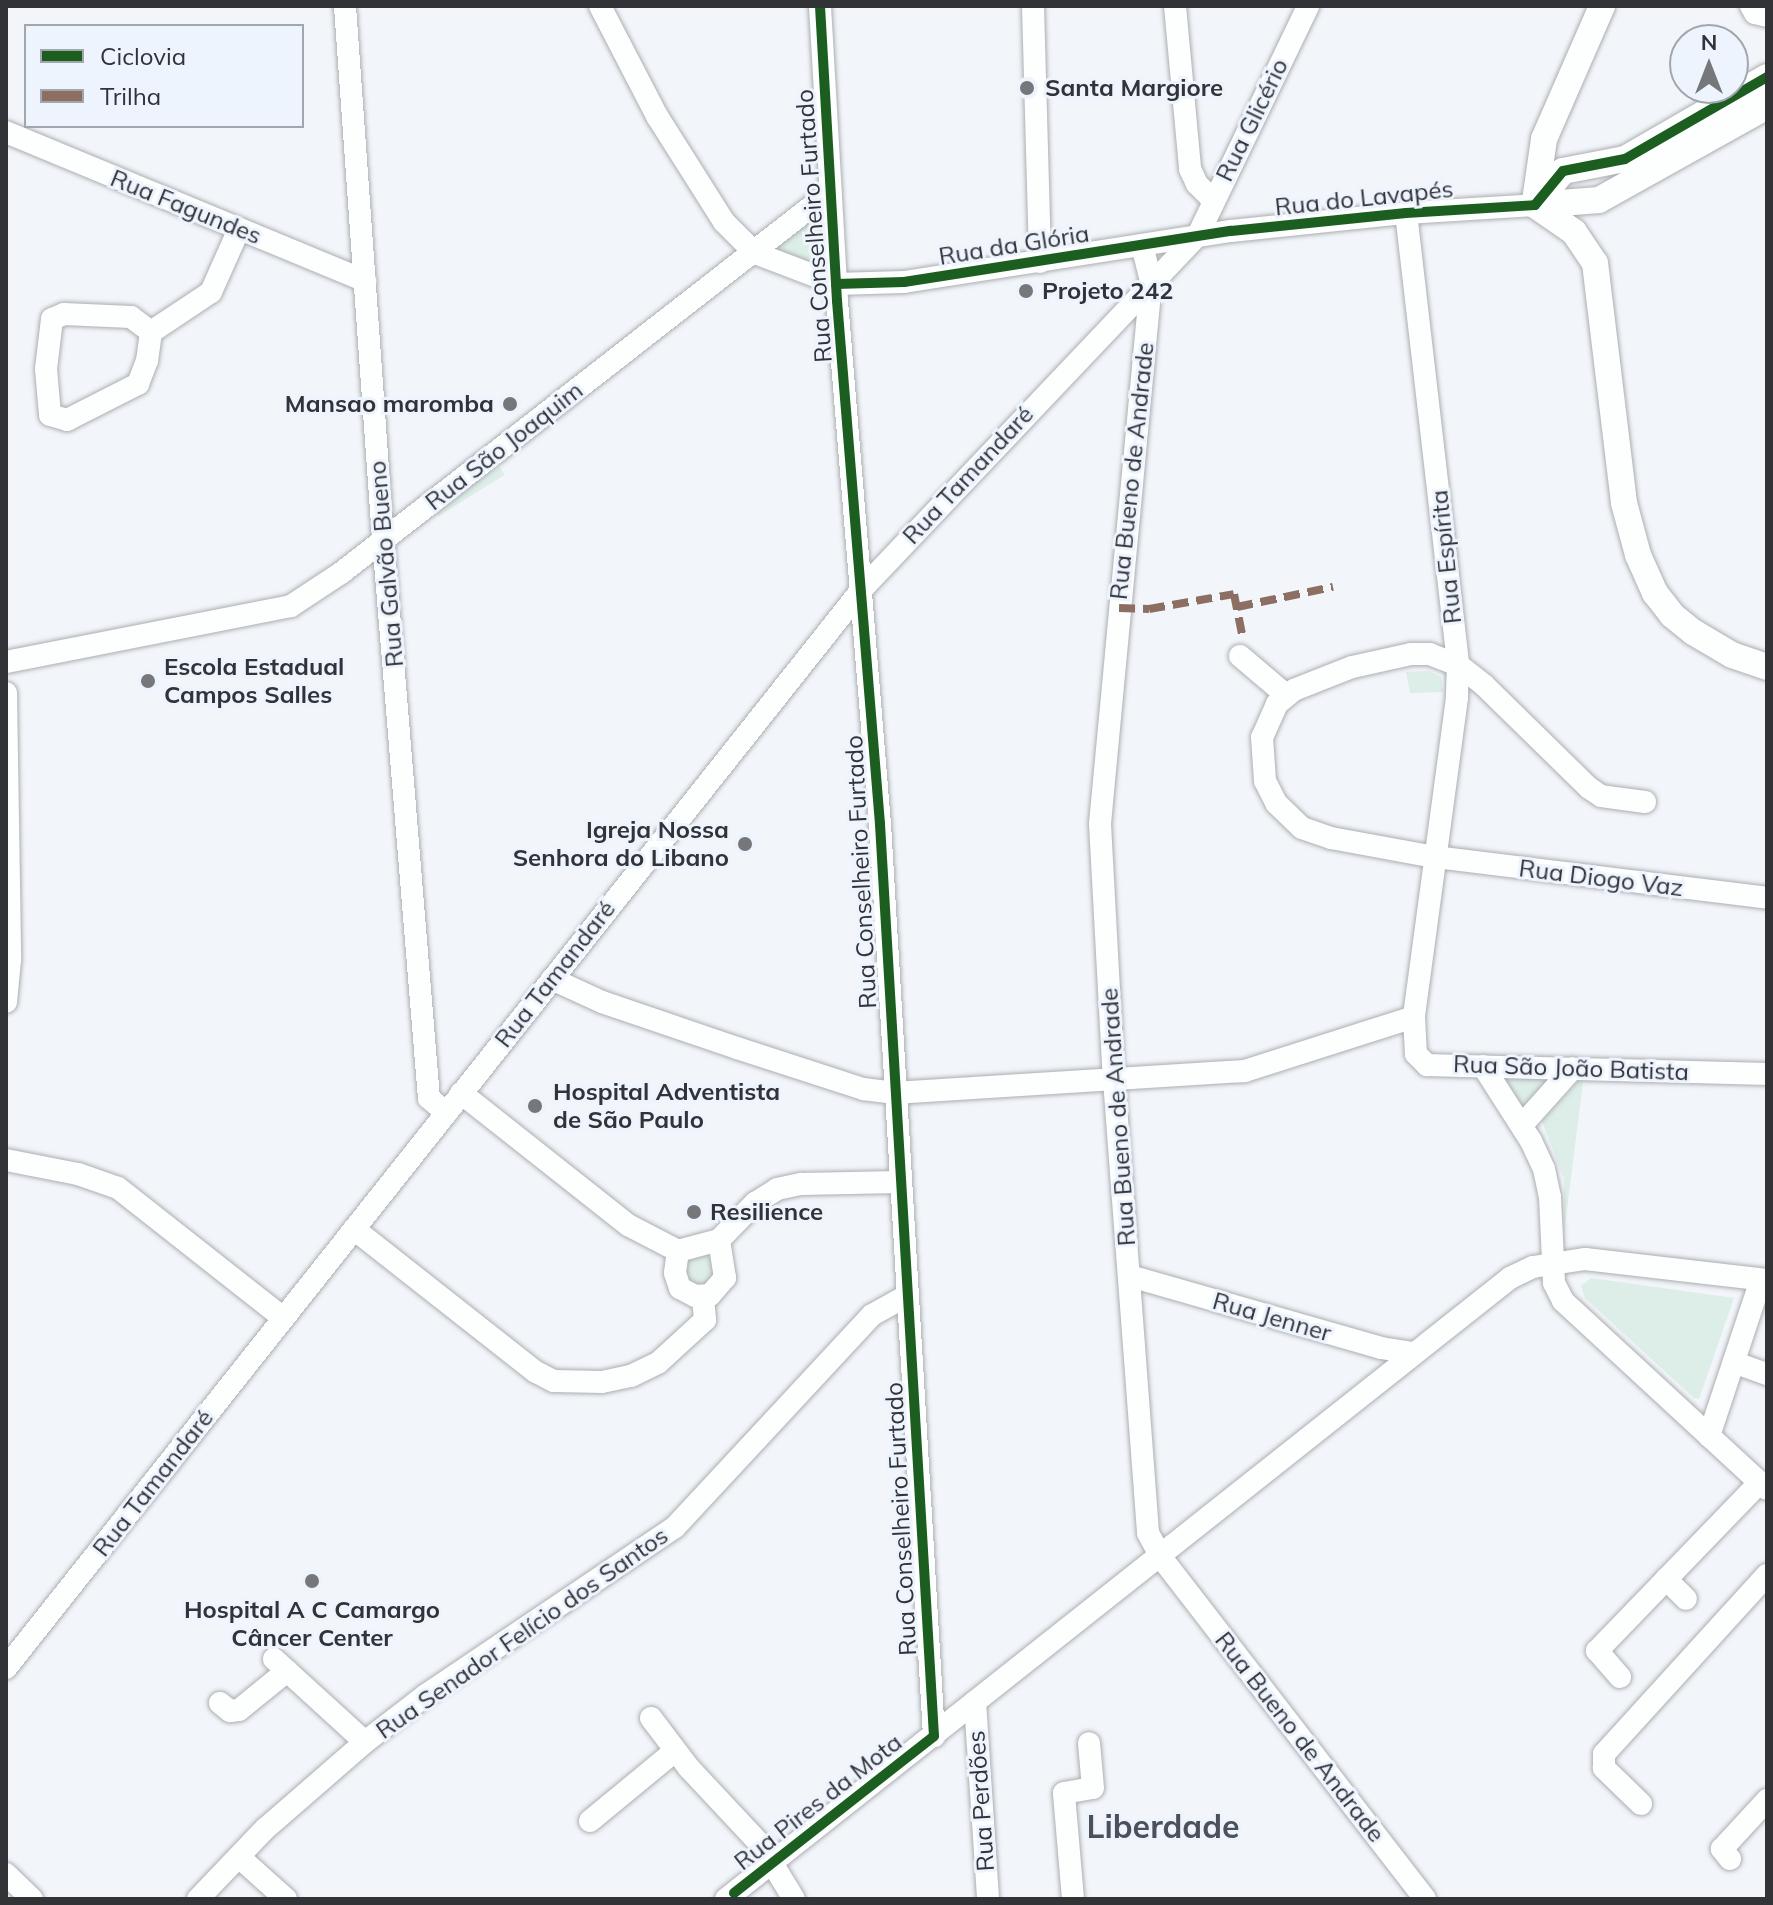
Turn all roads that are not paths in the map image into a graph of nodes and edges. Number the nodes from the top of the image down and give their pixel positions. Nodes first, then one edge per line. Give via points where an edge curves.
1 (345, 6) edge
2 (600, 6) edge
3 (820, 6) edge
4 (1033, 6) edge
5 (1175, 6) edge
6 (1308, 6) edge
7 (1602, 6) edge
8 (1751, 6) edge
9 (1767, 16) edge
10 (1767, 77) edge
11 (1767, 106) edge
12 (6, 132) edge
13 (830, 192) junction
14 (1212, 205) junction
15 (1535, 205) junction
16 (1406, 213) junction
17 (239, 229) junction
18 (1231, 231) junction
19 (1198, 235) junction
20 (1142, 245) junction
21 (755, 253) junction
22 (1040, 262) junction
23 (365, 281) junction
24 (1151, 282) junction
25 (877, 283) junction
26 (836, 284) junction
27 (838, 318) junction
28 (151, 332) junction
29 (383, 539) junction
30 (863, 588) junction
31 (1240, 656) dead end
32 (6, 662) edge
33 (1458, 665) junction
34 (1767, 667) edge
35 (6, 693) edge
36 (1286, 695) junction
37 (1645, 802) dead end
38 (1435, 857) junction
39 (1767, 898) edge
40 (552, 979) junction
41 (6, 1002) edge
42 (1414, 1017) junction
43 (1483, 1066) junction
44 (1573, 1068) junction
45 (1767, 1074) edge
46 (1114, 1080) junction
47 (461, 1093) junction
48 (894, 1093) junction
49 (446, 1113) junction
50 (1522, 1125) junction
51 (6, 1160) edge
52 (899, 1182) junction
53 (354, 1229) junction
54 (719, 1240) junction
55 (678, 1251) junction
56 (1552, 1263) junction
57 (1130, 1276) junction
58 (1764, 1280) edge
59 (906, 1296) junction
60 (703, 1297) junction
61 (283, 1318) junction
62 (1381, 1348) junction
63 (1414, 1353) junction
64 (1736, 1363) junction
65 (1767, 1374) edge
66 (1385, 1377) junction
67 (1709, 1436) junction
68 (1764, 1486) edge
69 (1160, 1556) junction
70 (1767, 1575) edge
71 (1666, 1579) junction
72 (1686, 1599) dead end
73 (6, 1668) edge
74 (1620, 1677) dead end
75 (975, 1702) junction
76 (220, 1703) dead end
77 (651, 1718) dead end
78 (934, 1736) junction
79 (365, 1742) junction
80 (1089, 1743) dead end
81 (675, 1751) junction
82 (1767, 1800) edge
83 (1641, 1804) dead end
84 (590, 1821) dead end
85 (239, 1857) junction
86 (1730, 1859) dead end
87 (773, 1862) junction
88 (6, 1874) edge
89 (731, 1897) edge
90 (32, 1899) edge
91 (198, 1899) edge
92 (286, 1899) edge
93 (794, 1899) edge
94 (988, 1899) edge
95 (1073, 1899) edge
96 (1425, 1899) edge

1 - 23 street, Rua Galvão Bueno
2 - 21 street, Rua da Glória via 657,116 724,222
3 - 13 street, Rua Conselheiro Furtado
4 - 22 street
5 - 14 street via 1190,169
6 - 14 street, Rua Glicério
7 - 15 main road via 1544,139
8 - 9 street
10 - 15 main road via 1625,159 1563,171
11 - 15 main road via 1599,200
12 - 17 street, Rua Fagundes
13 - 21 street, Rua São Joaquim
13 - 26 street, Rua Conselheiro Furtado
14 - 18 street
14 - 19 street, Rua Glicério
15 - 16 street, Rua do Lavapés
15 - 34 main road via 1574,232 1595,263 1624,503 1655,593 1701,638
16 - 18 street, Rua do Lavapés
16 - 33 street, Rua Espírita
17 - 23 street, Rua Fagundes
17 - 28 street via 211,292
18 - 19 street, Rua do Lavapés
19 - 20 street, Rua da Glória
19 - 24 street, Rua Tamandaré
20 - 22 street, Rua da Glória
20 - 24 street, Rua Bueno de Andrade
21 - 26 street, Rua da Glória
21 - 29 street, Rua São Joaquim
22 - 25 street, Rua da Glória
23 - 29 street, Rua Galvão Bueno
24 - 30 street, Rua Tamandaré
24 - 46 street, Rua Bueno de Andrade via 1100,824
25 - 26 street, Rua da Glória
25 - 27 street via 847,301
26 - 27 street, Rua Conselheiro Furtado
27 - 30 street, Rua Conselheiro Furtado
28 - 28 street via 138,384 67,420 50,415 46,369 52,319 64,314 131,317
29 - 32 street, Rua São Joaquim via 291,606
29 - 49 street, Rua Galvão Bueno via 429,1098
30 - 40 street, Rua Tamandaré
30 - 48 street, Rua Conselheiro Furtado
31 - 36 street
33 - 36 street via 1430,654 1411,654 1352,667
33 - 37 street via 1589,788 1601,796
33 - 38 street
35 - 41 street
36 - 38 street via 1268,718 1262,759 1265,781 1288,818 1331,838
38 - 39 street, Rua Diogo Vaz
38 - 42 street, Rua São João Batista
40 - 47 street, Rua Tamandaré
40 - 48 street via 602,1002 737,1048 863,1089
42 - 43 street, Rua São João Batista via 1416,1054 1427,1065
42 - 46 street via 1254,1069
43 - 44 street, Rua São João Batista
43 - 50 street
44 - 45 street, Rua São João Batista
44 - 50 street
46 - 48 street
46 - 57 street, Rua Bueno de Andrade
47 - 49 street, Rua Tamandaré
47 - 55 street via 628,1225
48 - 52 street, Rua Conselheiro Furtado
49 - 53 street, Rua Tamandaré
50 - 56 street via 1548,1183
51 - 61 street via 118,1188
52 - 54 street via 777,1189 755,1203
52 - 59 street, Rua Conselheiro Furtado
53 - 60 street via 554,1381 602,1382 658,1363 705,1320
53 - 61 street, Rua Tamandaré
54 - 55 street
54 - 60 street via 725,1278 717,1291
55 - 60 street via 675,1273 680,1288
56 - 58 street, Rua Pires da Mota via 1597,1259
56 - 63 street, Rua Pires da Mota via 1510,1278
56 - 67 street via 1563,1301
57 - 62 street, Rua Jenner
57 - 69 street, Rua Bueno de Andrade via 1148,1533
58 - 64 street
59 - 78 street, Rua Conselheiro Furtado
59 - 79 street, Rua Senador Felício dos Santos via 872,1315 675,1527
61 - 73 street, Rua Tamandaré
62 - 63 street, Rua Jenner
62 - 66 street
63 - 66 street, Rua Pires da Mota
64 - 65 street
64 - 67 street
66 - 69 street, Rua Pires da Mota
67 - 68 street
68 - 71 street
69 - 75 street, Rua Pires da Mota
69 - 96 street, Rua Bueno de Andrade
70 - 83 street via 1604,1754 1604,1768
71 - 72 street
71 - 74 street via 1597,1652
75 - 78 street, Rua Pires da Mota
75 - 94 street, Rua Perdões
76 - 79 street via 230,1711 239,1710 281,1665
77 - 81 street
78 - 87 street, Rua Pires da Mota
79 - 85 street, Rua Senador Felício dos Santos
80 - 95 street via 1093,1788 1064,1793
81 - 84 street
81 - 87 street
82 - 86 street via 1722,1849
85 - 91 street, Rua Senador Felício dos Santos
85 - 92 street
87 - 89 street, Rua Pires da Mota
87 - 93 street
88 - 90 street

